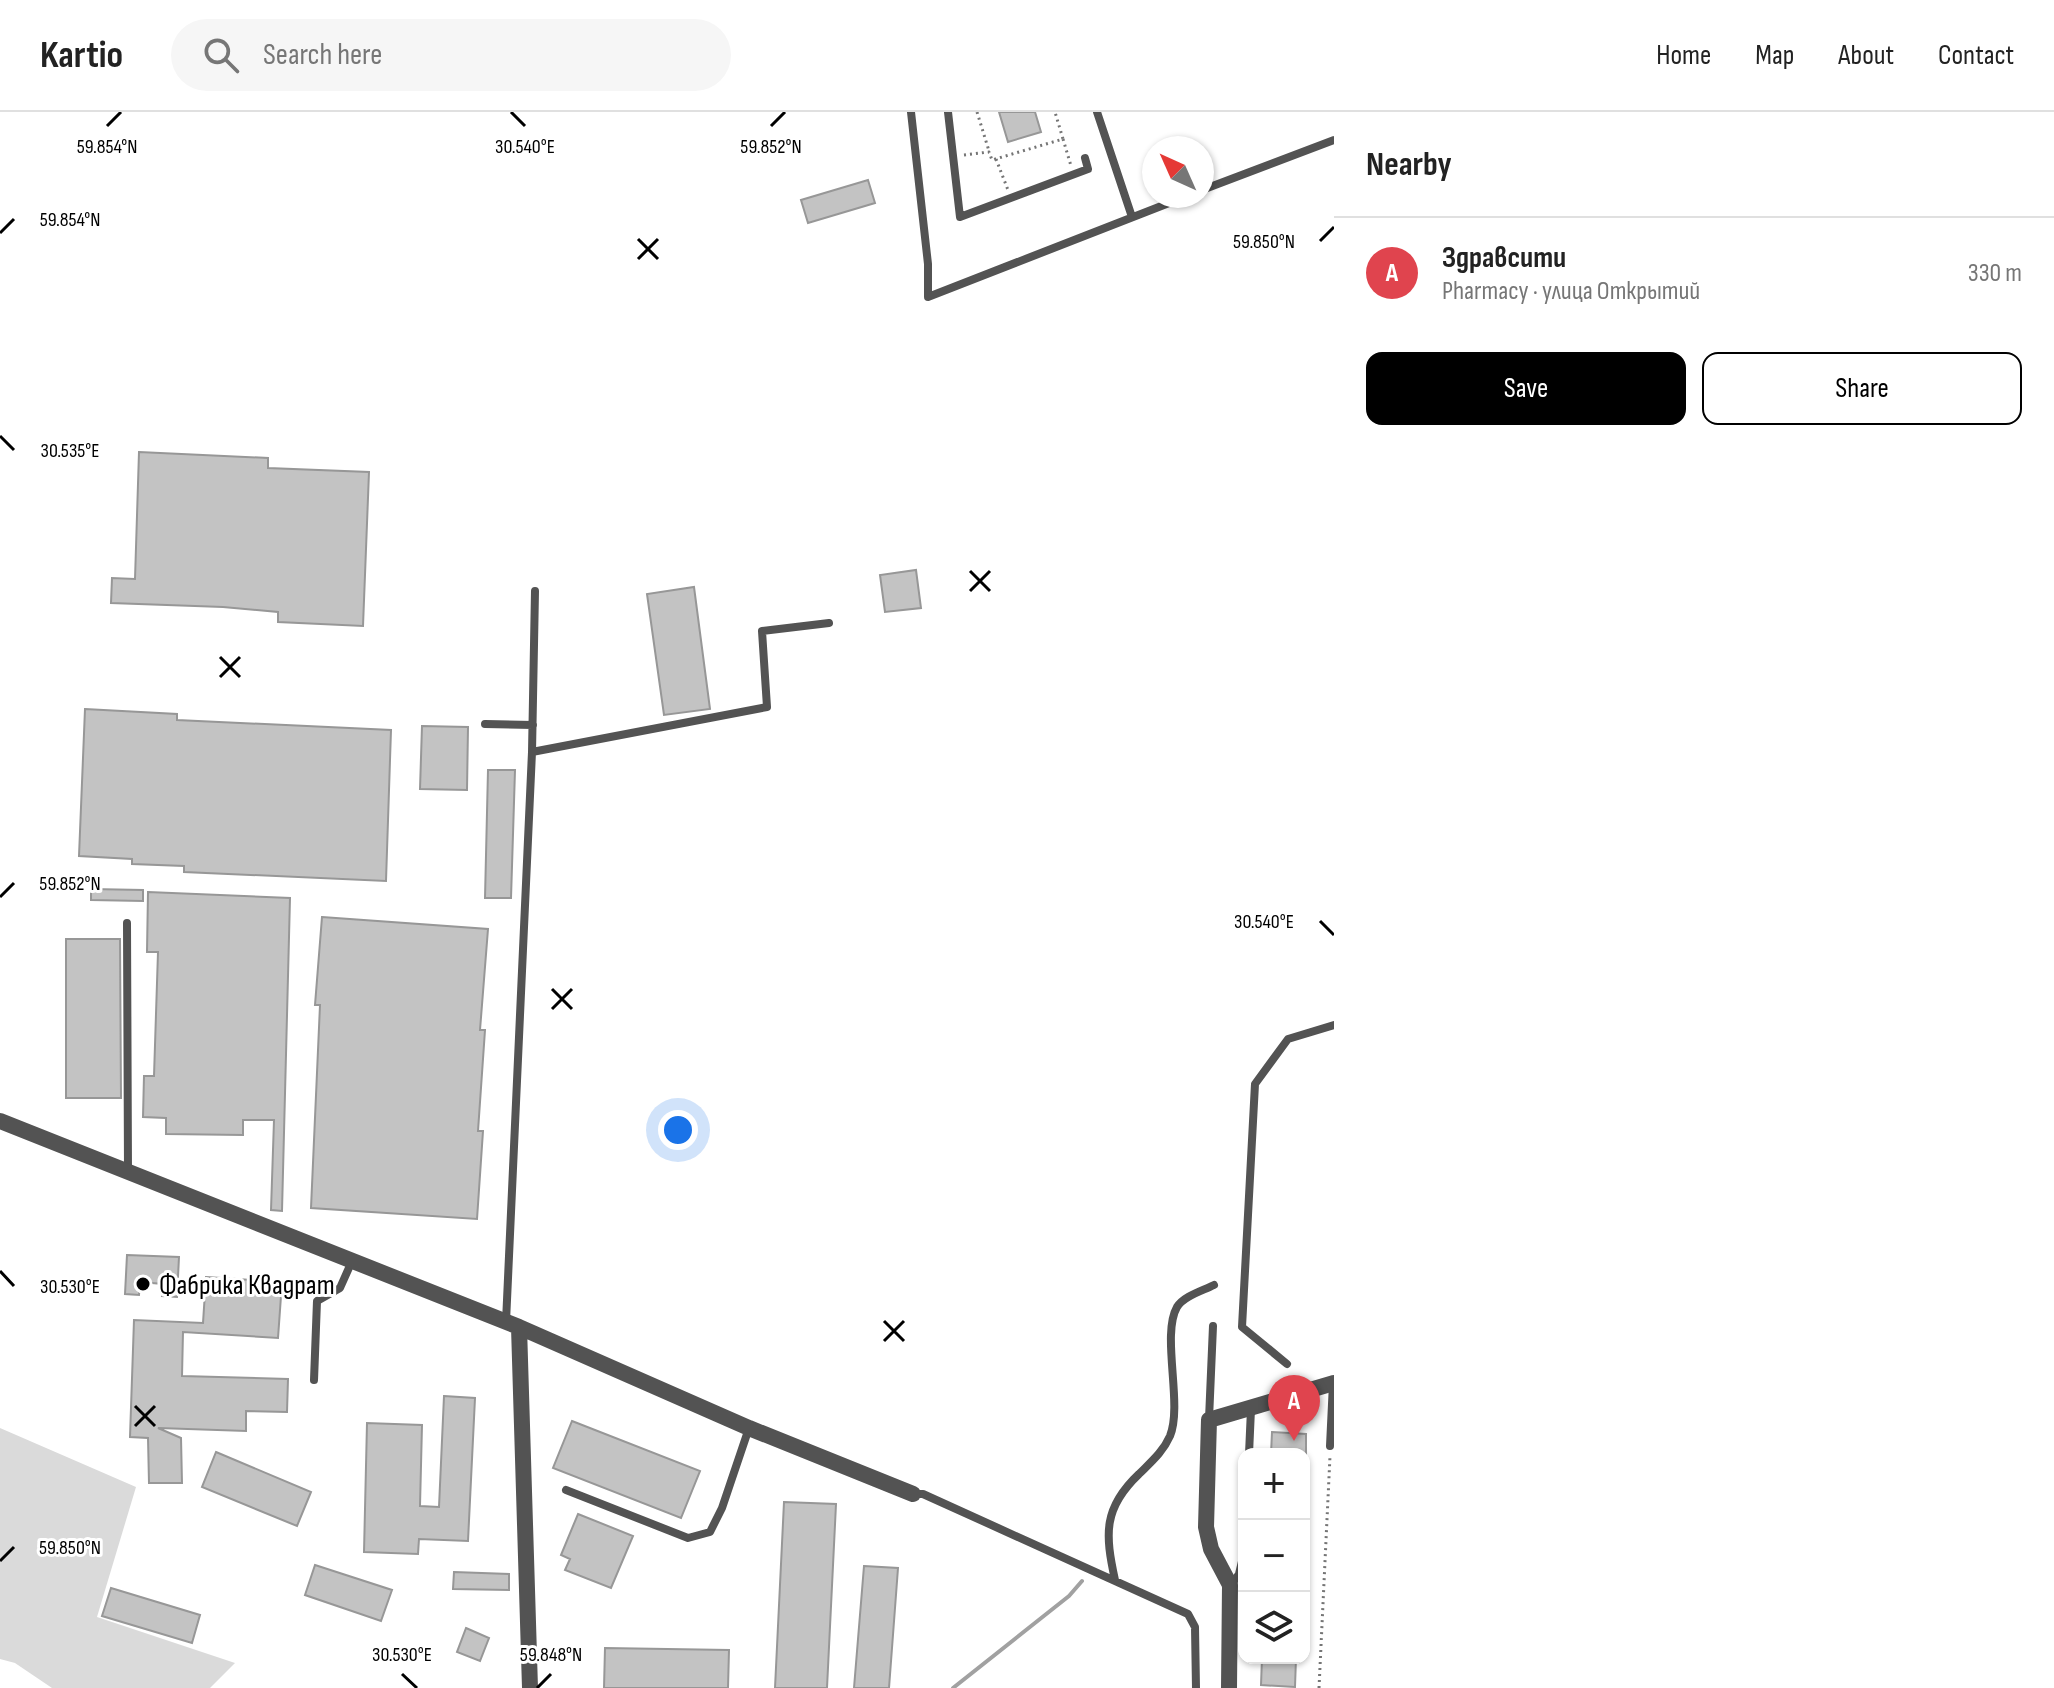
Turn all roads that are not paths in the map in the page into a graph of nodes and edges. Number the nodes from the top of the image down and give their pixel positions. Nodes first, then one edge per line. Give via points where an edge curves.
1 (911, 112) edge
2 (948, 112) edge
3 (1097, 112) edge
4 (1334, 140) edge
5 (1085, 158) dead end
6 (1214, 185) edge
7 (1156, 208) edge
8 (1132, 217) junction
9 (535, 591) dead end
10 (829, 623) dead end
11 (485, 724) dead end
12 (533, 725) junction
13 (532, 752) junction
14 (127, 923) dead end
15 (1334, 1025) edge
16 (0, 1121) edge
17 (128, 1172) junction
18 (352, 1261) junction
19 (1214, 1285) dead end
20 (513, 1325) junction
21 (1213, 1326) dead end
22 (1287, 1364) dead end
23 (314, 1380) dead end
24 (1334, 1383) edge
25 (1251, 1408) junction
26 (1209, 1420) junction
27 (749, 1428) junction
28 (1330, 1446) road end
29 (1249, 1448) edge
30 (566, 1490) dead end
31 (913, 1494) joint
32 (1238, 1575) edge
33 (1115, 1580) junction
34 (1230, 1585) junction
35 (530, 1688) edge
36 (1196, 1688) edge
37 (1229, 1688) edge

1 - 8 lane via 928,297
2 - 5 lane via 960,217 1088,169
3 - 8 lane
4 - 6 lane
7 - 8 lane
9 - 12 lane
10 - 13 lane via 762,631 767,707
11 - 12 lane
12 - 13 lane
13 - 20 lane
14 - 17 lane
15 - 22 lane via 1288,1039 1255,1084 1242,1327
16 - 17 street
17 - 18 street
18 - 20 street
18 - 23 lane via 340,1288 317,1301
19 - 33 lane via 1185,1299 1173,1319 1172,1433 1110,1510 1109,1556
20 - 27 street
20 - 35 street
21 - 26 lane
24 - 25 street
24 - 28 lane
25 - 26 street
25 - 29 lane
26 - 34 street via 1206,1527
27 - 30 lane via 710,1532 688,1538
27 - 31 street
31 - 33 lane
32 - 34 lane
33 - 36 lane via 1188,1614 1195,1627
34 - 37 street

